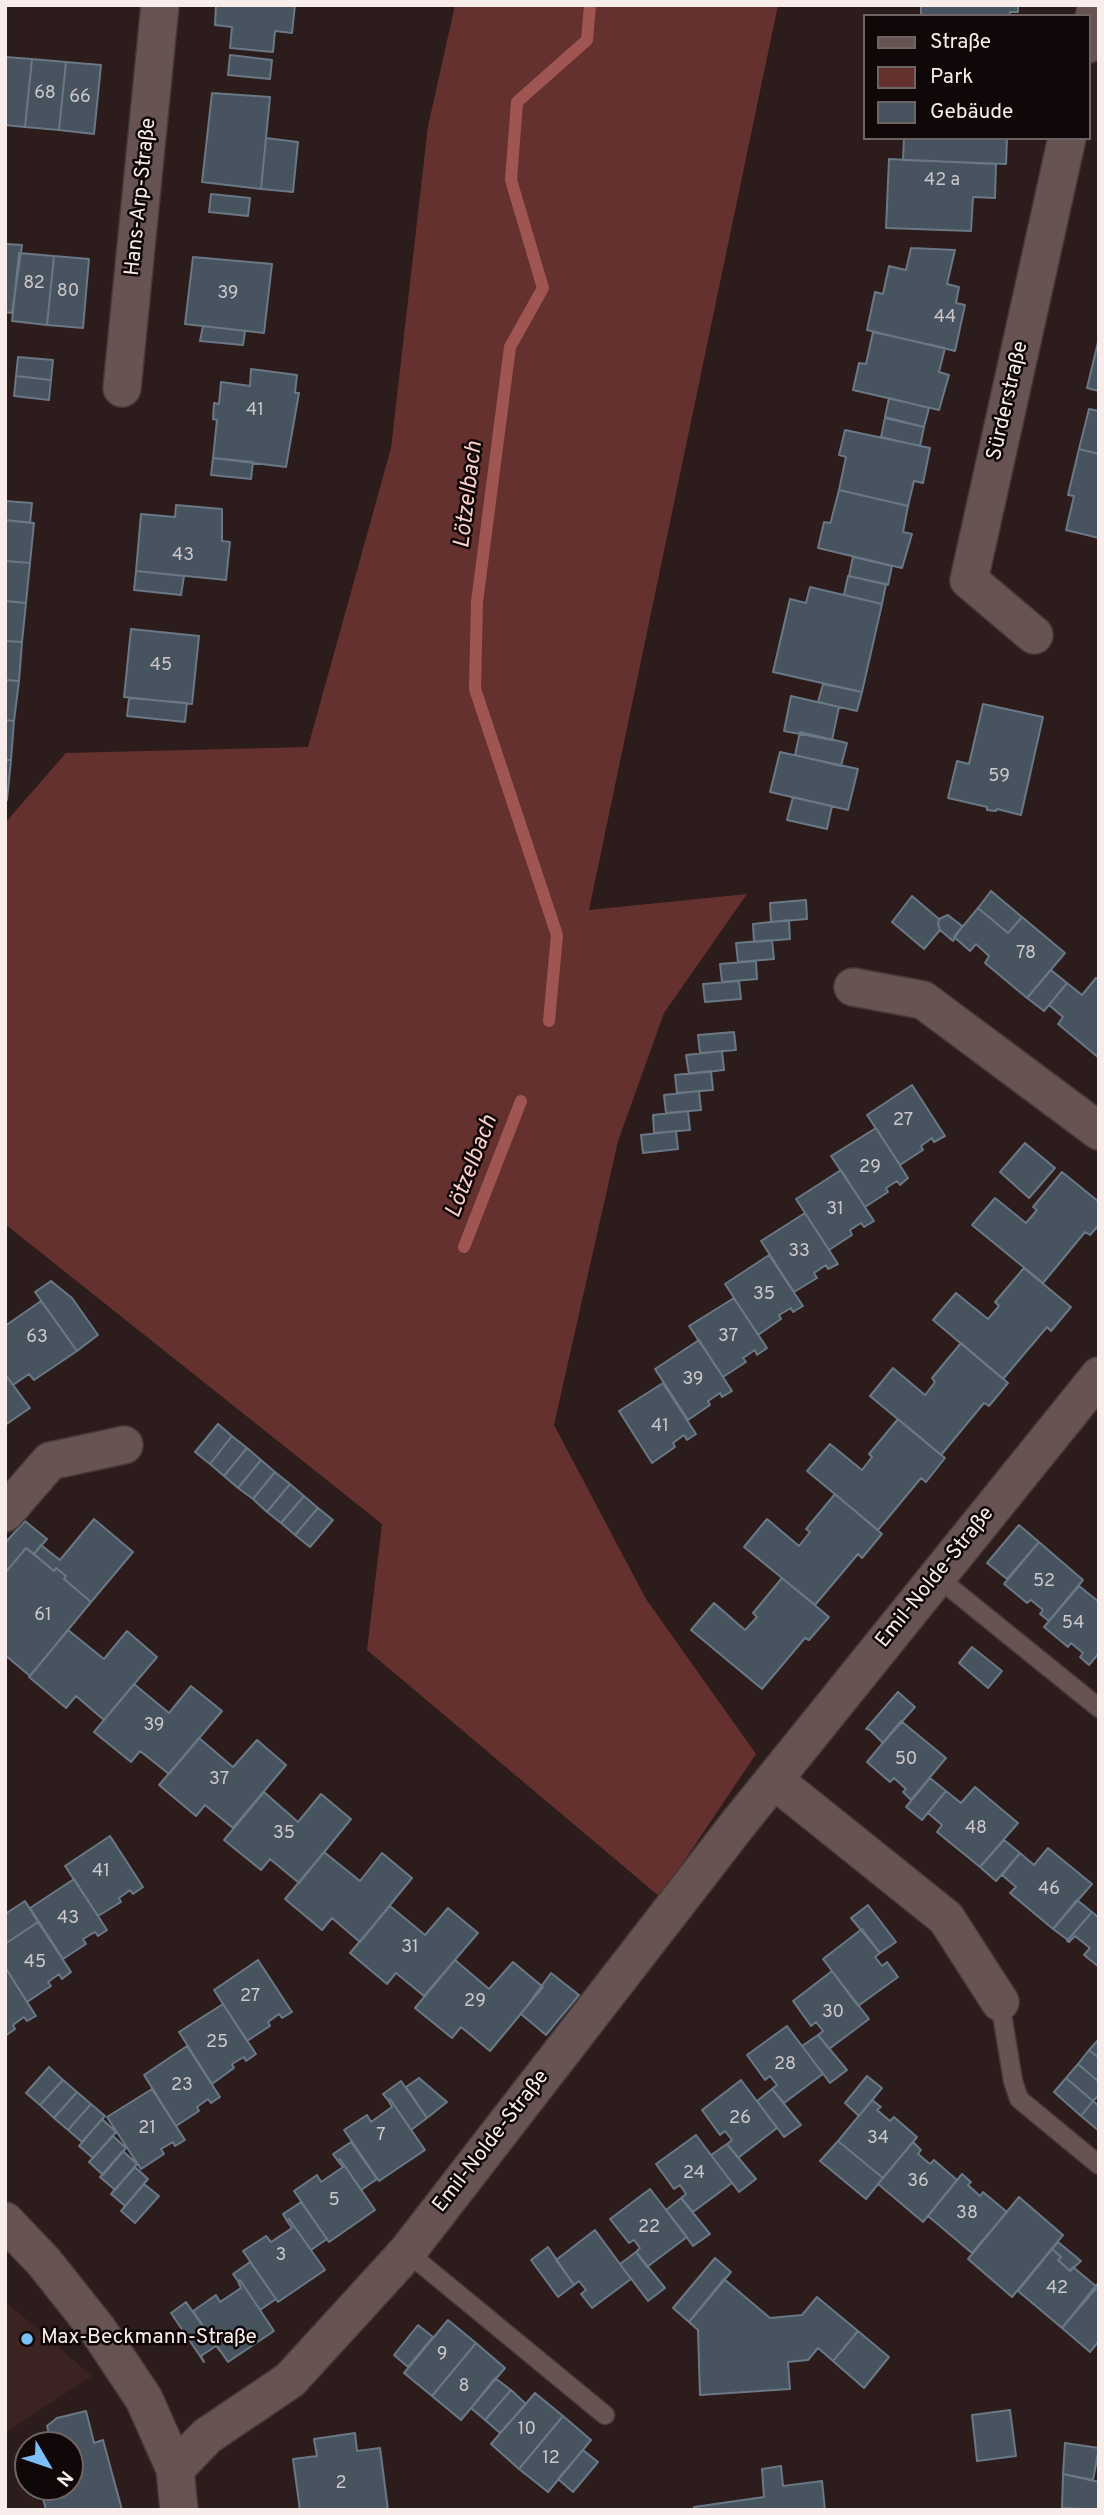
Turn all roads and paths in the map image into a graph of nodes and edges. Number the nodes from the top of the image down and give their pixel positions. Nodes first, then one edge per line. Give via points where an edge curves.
1 (160, 5) edge
2 (1097, 5) edge
3 (1090, 35) edge
4 (1067, 140) edge
5 (122, 388) dead end
6 (1034, 635) dead end
7 (853, 987) dead end
8 (1099, 1131) edge
9 (1099, 1376) edge
10 (124, 1445) dead end
11 (5, 1513) edge
12 (937, 1577) junction
13 (1099, 1708) edge
14 (774, 1780) junction
15 (1000, 2002) joint
16 (1099, 2165) edge
17 (5, 2221) edge
18 (407, 2252) junction
19 (605, 2415) dead end
20 (175, 2469) junction
21 (179, 2510) edge

1 - 5 street, Hans-Arp-Straße
2 - 3 street
4 - 6 street, Sürderstraße via 969,580
7 - 8 street via 923,1000
9 - 12 street, Emil-Nolde-Straße
10 - 11 street via 50,1461
12 - 13 lane
12 - 14 street, Emil-Nolde-Straße
14 - 15 street via 946,1918
14 - 18 street, Emil-Nolde-Straße
15 - 16 lane via 1019,2099
17 - 20 street via 98,2330 145,2399
18 - 19 lane
18 - 20 street, Emil-Nolde-Straße via 290,2380 207,2436
20 - 21 street

